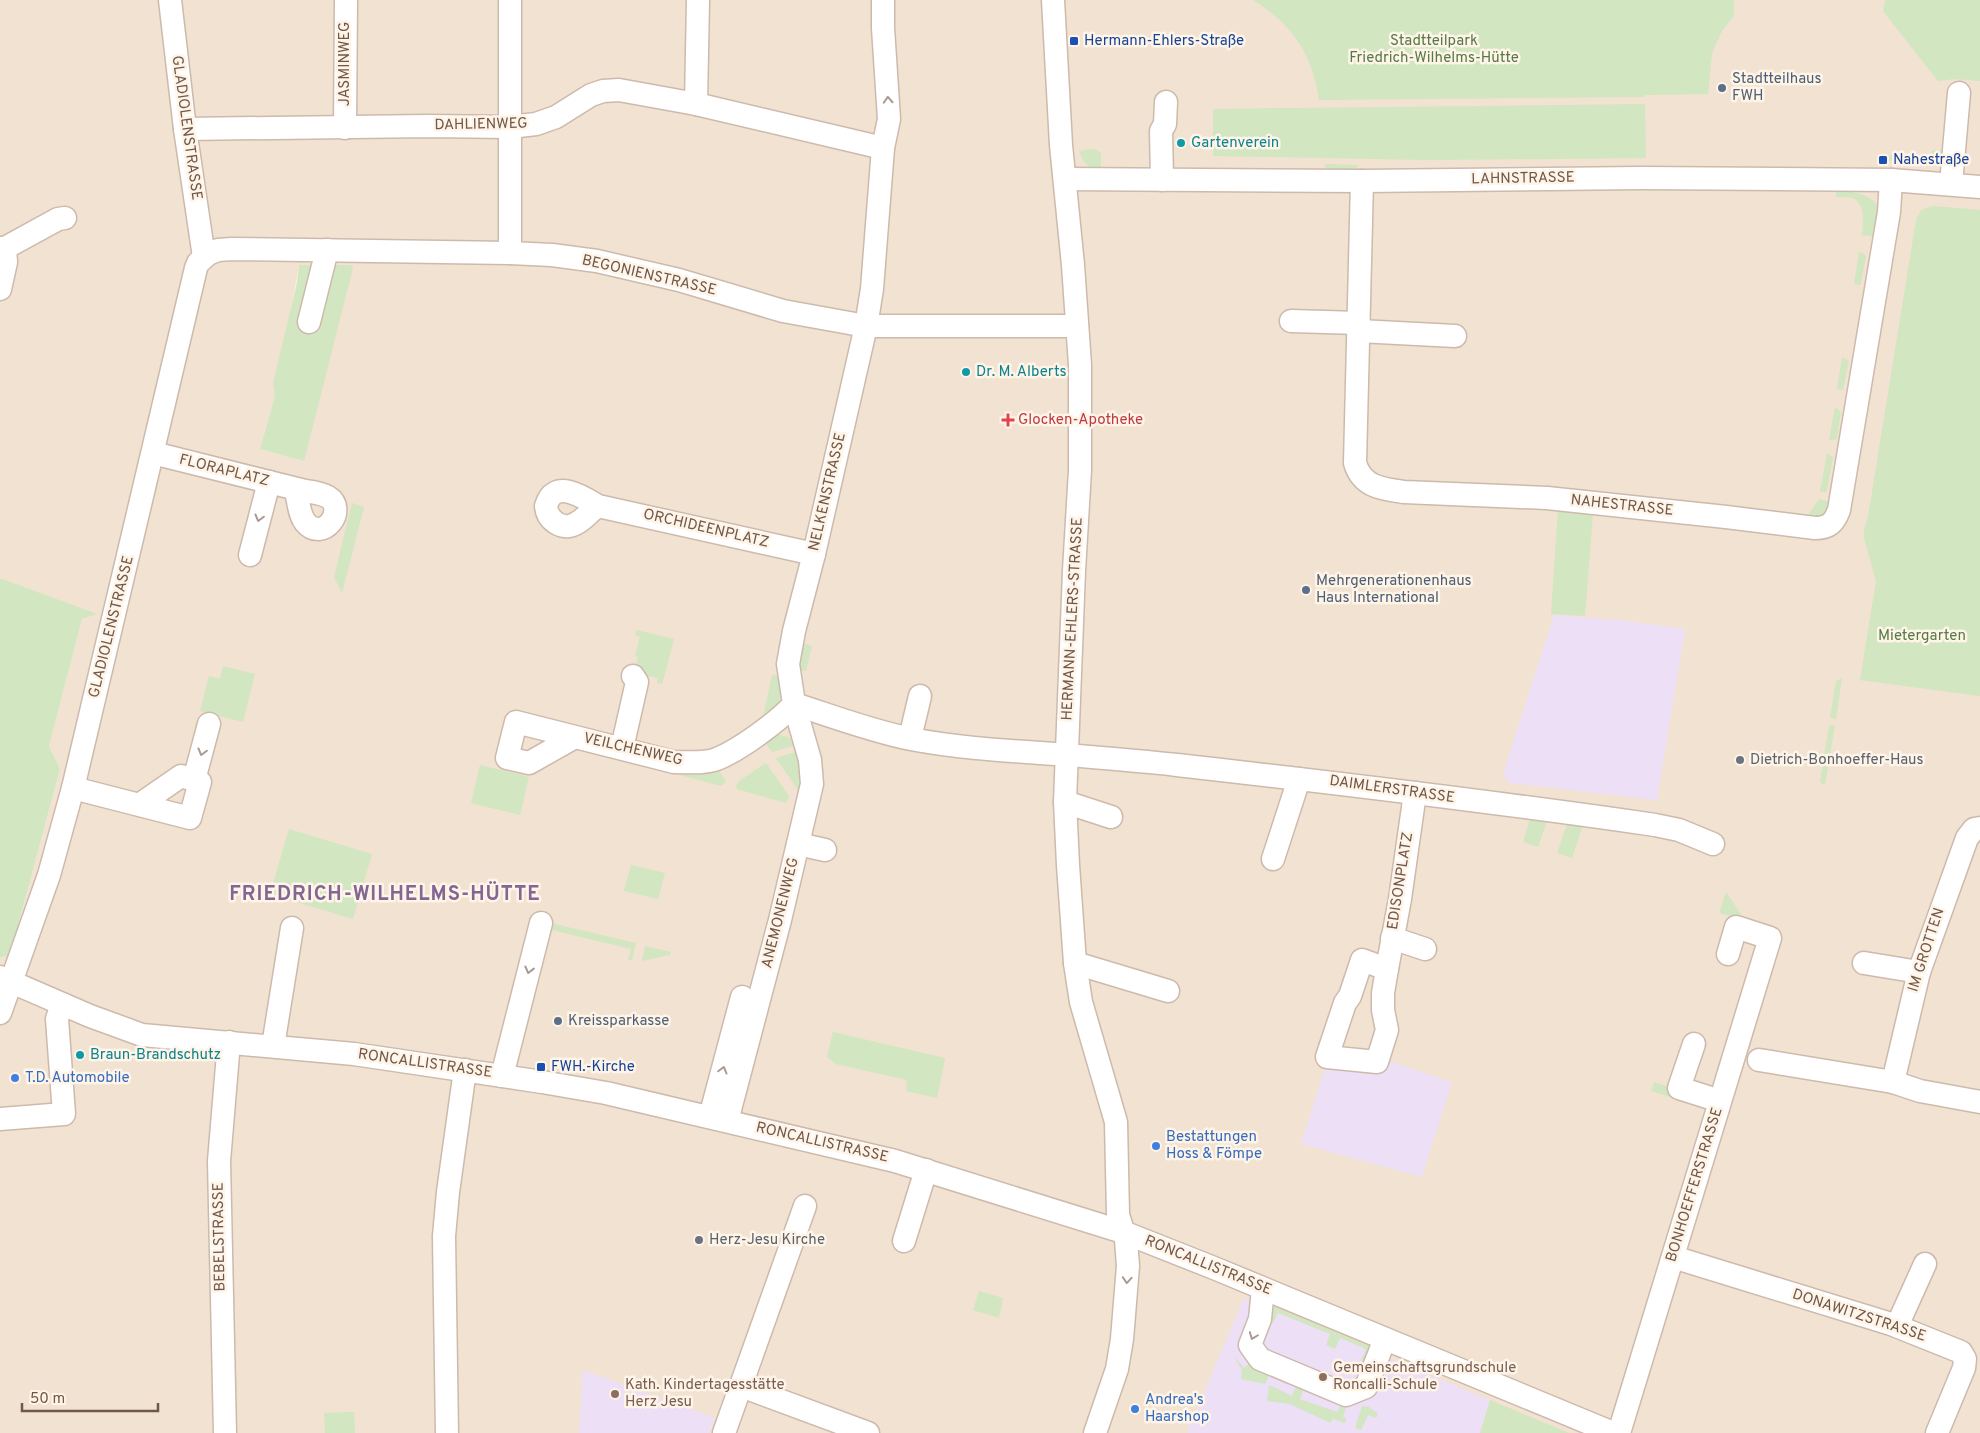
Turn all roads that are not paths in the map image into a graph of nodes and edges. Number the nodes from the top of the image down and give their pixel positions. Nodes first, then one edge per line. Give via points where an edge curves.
1 (170, 0) edge
2 (346, 0) edge
3 (510, 0) edge
4 (698, 0) edge
5 (883, 0) edge
6 (1053, 0) edge
7 (1959, 93) dead end
8 (1166, 102) dead end
9 (696, 104) junction
10 (510, 127) junction
11 (345, 128) junction
12 (185, 129) junction
13 (882, 148) junction
14 (1065, 179) junction
15 (1162, 180) junction
16 (1890, 180) junction
17 (1362, 181) junction
18 (1951, 184) junction
19 (1980, 187) edge
20 (65, 218) dead end
21 (2, 248) edge
22 (327, 250) junction
23 (510, 253) junction
24 (200, 262) junction
25 (0, 289) edge
26 (1292, 321) dead end
27 (309, 322) dead end
28 (866, 326) junction
29 (1077, 326) junction
30 (1359, 327) junction
31 (1455, 336) dead end
32 (153, 452) junction
33 (269, 482) junction
34 (295, 489) dead end
35 (598, 506) dead end
36 (814, 554) junction
37 (250, 555) dead end
38 (633, 676) dead end
39 (920, 696) dead end
40 (794, 704) junction
41 (209, 724) dead end
42 (575, 736) dead end
43 (910, 738) junction
44 (622, 748) junction
45 (1068, 755) junction
46 (1299, 779) junction
47 (194, 780) junction
48 (73, 788) junction
49 (1415, 793) junction
50 (1065, 802) junction
51 (139, 805) junction
52 (1111, 817) dead end
53 (1980, 828) edge
54 (798, 844) junction
55 (1714, 844) dead end
56 (825, 850) dead end
57 (1273, 859) dead end
58 (540, 923) dead end
59 (292, 928) dead end
60 (1392, 938) junction
61 (1425, 949) dead end
62 (1728, 954) dead end
63 (1075, 963) junction
64 (1864, 963) dead end
65 (1387, 968) dead end
66 (1919, 972) junction
67 (6, 979) edge
68 (1168, 991) dead end
69 (742, 997) dead end
70 (62, 1004) junction
71 (0, 1013) edge
72 (230, 1042) junction
73 (1694, 1044) dead end
74 (273, 1046) junction
75 (1759, 1060) dead end
76 (466, 1070) junction
77 (502, 1076) junction
78 (1893, 1082) junction
79 (1720, 1101) junction
80 (1980, 1102) edge
81 (0, 1119) edge
82 (719, 1119) junction
83 (926, 1170) junction
84 (805, 1206) dead end
85 (1123, 1232) junction
86 (904, 1241) dead end
87 (1673, 1257) junction
88 (1925, 1264) dead end
89 (1263, 1289) junction
90 (1898, 1326) junction
91 (1385, 1339) junction
92 (741, 1386) junction
93 (225, 1433) edge
94 (447, 1433) edge
95 (724, 1433) edge
96 (868, 1433) edge
97 (1095, 1433) edge
98 (1613, 1433) edge
99 (1619, 1433) edge
100 (1937, 1433) edge

1 - 12 street, GLADIOLENSTRASSE
2 - 11 street, JASMINWEG
3 - 10 street
4 - 9 street
13 -> 5 street, NELKENSTRASSE via 889,119
6 - 14 street, HERMANN-EHLERS-STRASSE
7 - 18 street
8 - 15 street via 1165,124 1161,131
9 - 10 street, DAHLIENWEG via 634,92 603,91 556,117 536,124
9 - 13 street, DAHLIENWEG
10 - 11 street, DAHLIENWEG
10 - 23 street
11 - 12 street, DAHLIENWEG
12 - 24 street, GLADIOLENSTRASSE
13 - 28 street, NELKENSTRASSE via 872,289
14 - 15 street, LAHNSTRASSE
14 - 29 street, HERMANN-EHLERS-STRASSE
15 - 17 street, LAHNSTRASSE
16 - 17 street, LAHNSTRASSE
16 - 18 street, LAHNSTRASSE
16 - 30 street, NAHESTRASSE via 1889,212 1839,510 1834,522 1825,528 1547,498 1404,492 1375,487 1362,478 1355,463
17 - 30 street, NAHESTRASSE
18 - 19 street, LAHNSTRASSE
20 - 21 street
21 - 25 street via 6,262
22 - 23 street, BEGONIENSTRASSE
22 - 24 street, BEGONIENSTRASSE via 232,249 212,252
22 - 27 street
23 - 28 street, BEGONIENSTRASSE via 597,261 679,280 783,311
24 - 32 street, GLADIOLENSTRASSE
26 - 30 street
28 - 29 street, BEGONIENSTRASSE
28 - 36 street, NELKENSTRASSE
29 - 45 street, HERMANN-EHLERS-STRASSE via 1080,470
30 - 31 street
32 - 33 street, FLORAPLATZ
32 - 48 street, GLADIOLENSTRASSE
33 - 34 street, FLORAPLATZ
33 -> 37 street
35 - 36 street, ORCHIDEENPLATZ
36 - 40 street, NELKENSTRASSE via 788,664
38 - 44 street via 637,682
39 - 43 street
40 - 43 street
40 - 44 street, VEILCHENWEG via 773,724 716,759 674,762
40 - 54 street, ANEMONENWEG via 810,760 812,784
41 -> 47 street
42 - 44 street, VEILCHENWEG
43 - 45 street via 1000,751
45 - 46 street, DAIMLERSTRASSE
45 - 50 street, HERMANN-EHLERS-STRASSE
46 - 49 street, DAIMLERSTRASSE
46 - 57 street
47 - 51 street via 180,776
47 - 51 street via 200,782 190,818
48 - 51 street
48 - 67 street, GLADIOLENSTRASSE via 49,875
49 - 55 street, DAIMLERSTRASSE via 1663,827
49 - 60 street, EDISONPLATZ
50 - 52 street
50 - 63 street, HERMANN-EHLERS-STRASSE
53 - 66 street, IM GROTTEN via 1974,829 1961,849
54 - 56 street
54 - 82 street, ANEMONENWEG
58 -> 77 street
59 - 74 street
60 - 61 street
60 - 65 street, EDISONPLATZ
62 - 79 street, BONHOEFFERSTRASSE via 1736,927 1770,938
63 - 68 street
63 - 85 street, HERMANN-EHLERS-STRASSE via 1085,1018 1116,1122 1118,1215
64 - 66 street
66 - 78 street, IM GROTTEN
67 - 70 street, RONCALLISTRASSE
67 - 71 street, GLADIOLENSTRASSE
82 -> 69 street
70 - 72 street, RONCALLISTRASSE via 142,1035
70 - 81 street via 57,1019 64,1114
72 - 74 street, RONCALLISTRASSE
72 - 93 street, BEBELSTRASSE via 219,1162
73 - 79 street via 1679,1088
74 - 76 street, RONCALLISTRASSE
75 - 78 street
76 - 77 street, RONCALLISTRASSE
76 - 94 street via 444,1236
77 - 82 street, RONCALLISTRASSE via 606,1093
78 - 80 street via 1920,1092
79 - 87 street, BONHOEFFERSTRASSE
82 - 83 street, RONCALLISTRASSE
83 - 85 street, RONCALLISTRASSE
83 - 86 street
84 - 92 street
85 - 89 street, RONCALLISTRASSE
85 -> 97 street, HERMANN-EHLERS-STRASSE via 1128,1266 1122,1339 1117,1369
87 - 90 street, DONAWITZSTRASSE
87 - 99 street, BONHOEFFERSTRASSE
88 - 90 street
89 - 91 street, RONCALLISTRASSE
89 -> 91 street via 1260,1319 1250,1345 1260,1359 1346,1395 1366,1387
90 - 100 street, DONAWITZSTRASSE via 1961,1352 1965,1360
91 - 98 street, RONCALLISTRASSE
92 - 95 street
92 - 96 street

